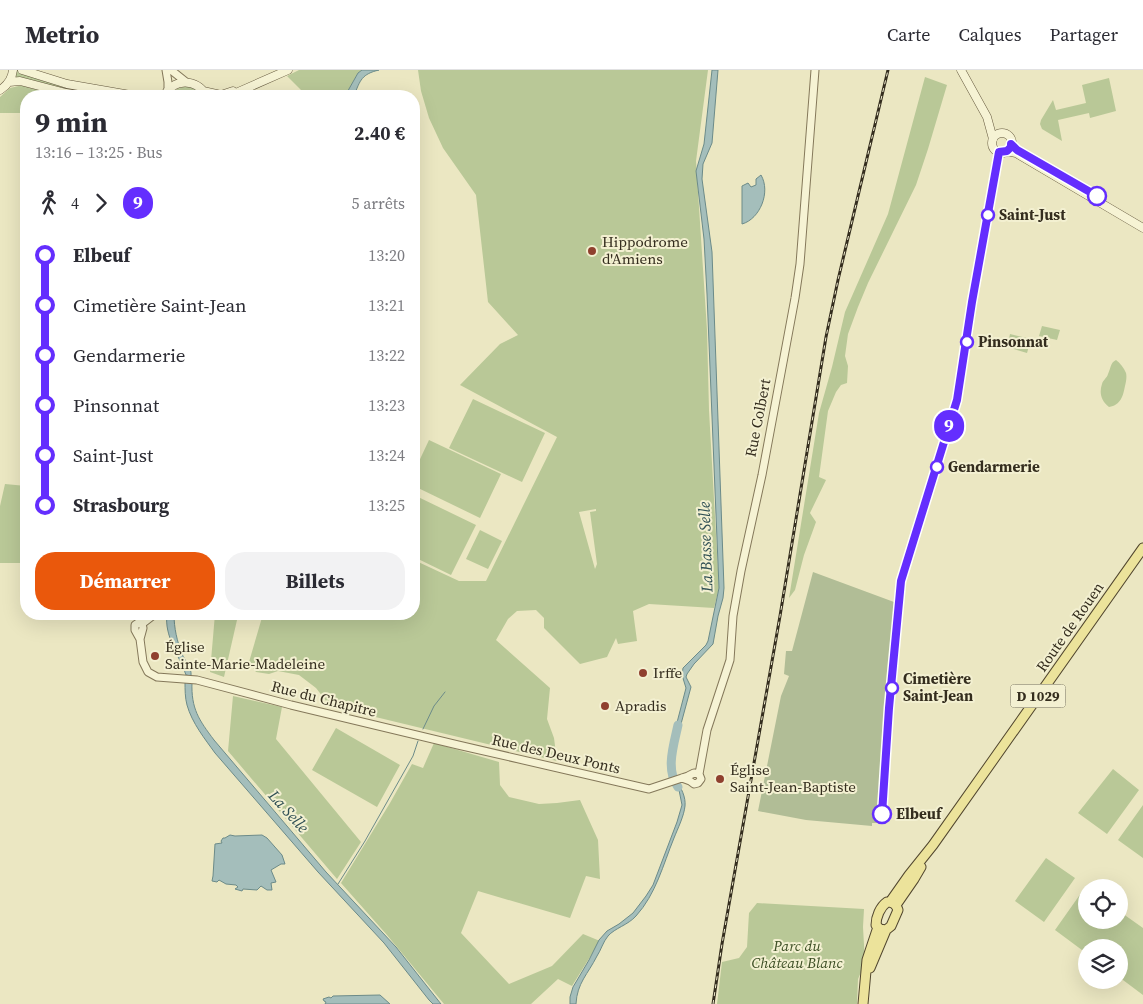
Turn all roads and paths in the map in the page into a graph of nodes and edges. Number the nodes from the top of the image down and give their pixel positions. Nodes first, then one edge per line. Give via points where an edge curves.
1 (13, 70) edge
2 (22, 70) edge
3 (166, 70) edge
4 (171, 70) edge
5 (288, 70) edge
6 (815, 70) edge
7 (961, 70) edge
8 (9, 82) junction
9 (186, 82) junction
10 (250, 86) junction
11 (0, 90) edge
12 (53, 90) edge
13 (102, 90) edge
14 (166, 90) edge
15 (169, 90) edge
16 (201, 90) edge
17 (237, 90) edge
18 (242, 90) edge
19 (987, 118) junction
20 (1001, 133) junction
21 (993, 139) junction
22 (1009, 147) junction
23 (1143, 224) edge
24 (1143, 228) edge
25 (1143, 548) edge
26 (149, 620) edge
27 (422, 737) joint
28 (688, 776) joint
29 (893, 904) junction
30 (882, 929) junction
31 (863, 1004) edge

1 - 8 main road
2 - 13 main road via 67,84
3 - 14 street
4 - 9 street
5 - 10 main road
6 - 28 street, Rue Colbert via 800,264 733,616 730,660
7 - 19 main road
8 - 11 main road
8 - 12 main road
9 - 15 main road
9 - 16 main road
10 - 17 main road
10 - 18 main road
19 - 20 main road
19 - 21 main road
20 - 21 main road
20 - 22 main road via 1009,137
21 - 22 main road via 995,150 1002,153
22 - 23 main road
22 - 24 main road
25 - 29 main road, Route de Rouen / D 1029 via 933,844 914,879
26 - 27 street, Rue du Chapitre via 140,629 140,639 141,656 151,674 189,678
27 - 28 street, Rue des Deux Ponts via 649,789
29 - 30 main road via 898,910 891,926
29 - 30 main road via 882,906 878,915 876,924
30 - 31 main road via 867,960

